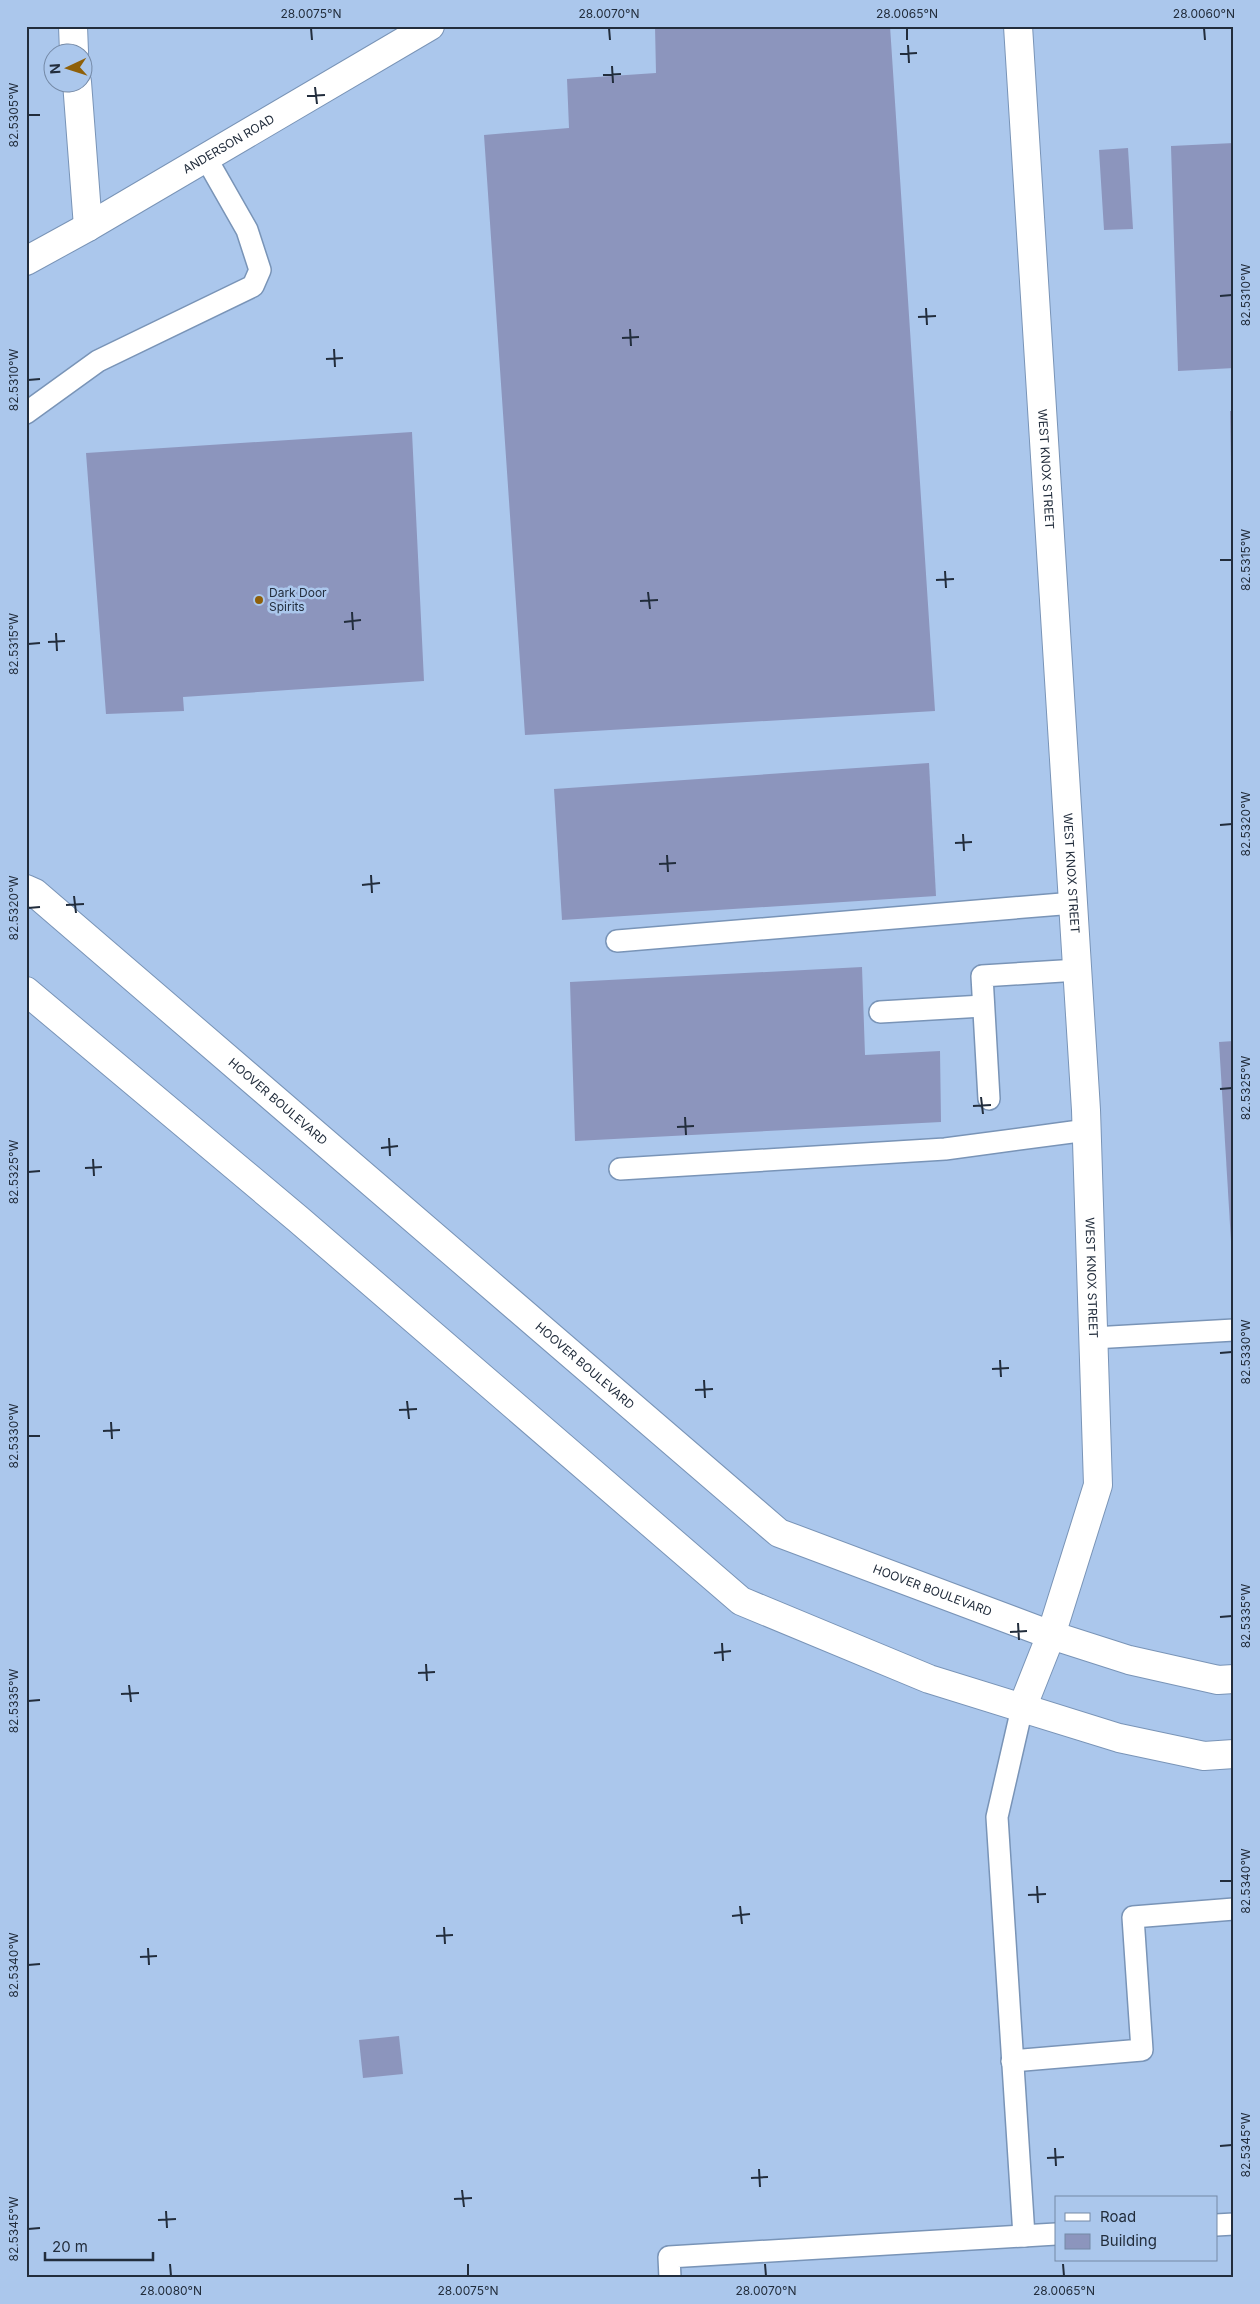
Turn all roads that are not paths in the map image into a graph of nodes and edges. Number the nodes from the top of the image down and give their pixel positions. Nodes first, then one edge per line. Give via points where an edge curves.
1 (72, 26) edge
2 (430, 26) edge
3 (1018, 26) edge
4 (73, 42) edge
5 (78, 92) edge
6 (206, 158) junction
7 (88, 228) junction
8 (26, 261) edge
9 (26, 413) edge
10 (26, 889) edge
11 (1074, 902) junction
12 (617, 941) dead end
13 (1078, 970) junction
14 (26, 990) edge
15 (983, 1006) junction
16 (880, 1012) dead end
17 (989, 1099) dead end
18 (1087, 1130) junction
19 (620, 1169) dead end
20 (1234, 1330) edge
21 (1094, 1338) junction
22 (1051, 1636) junction
23 (1234, 1679) edge
24 (1022, 1708) junction
25 (1234, 1754) edge
26 (1234, 1909) edge
27 (1012, 2061) junction
28 (1234, 2224) edge
29 (1218, 2225) edge
30 (1055, 2234) edge
31 (1024, 2236) junction
32 (670, 2278) edge

1 - 4 main road
2 - 6 main road, ANDERSON ROAD
3 - 11 main road, WEST KNOX STREET
5 - 7 main road
6 - 7 main road, ANDERSON ROAD
6 - 9 lane via 247,230 260,270 253,286 98,361
7 - 8 main road, ANDERSON ROAD
10 - 22 main road, HOOVER BOULEVARD via 43,900 779,1533
11 - 12 lane
11 - 13 main road, WEST KNOX STREET
13 - 15 lane via 982,976
13 - 18 main road, WEST KNOX STREET
14 - 24 main road via 306,1225 741,1600 929,1679
15 - 16 lane
15 - 17 lane
18 - 19 lane via 945,1149
18 - 21 main road, WEST KNOX STREET
20 - 21 lane
21 - 22 main road, WEST KNOX STREET via 1098,1485
22 - 23 main road, HOOVER BOULEVARD via 1138,1662 1218,1680
22 - 24 main road, WEST KNOX STREET
24 - 25 main road via 1118,1738 1204,1756
24 - 27 lane via 997,1817
26 - 27 lane via 1133,1917 1142,2050
27 - 31 lane
28 - 29 lane
30 - 31 lane
31 - 32 lane via 669,2257

